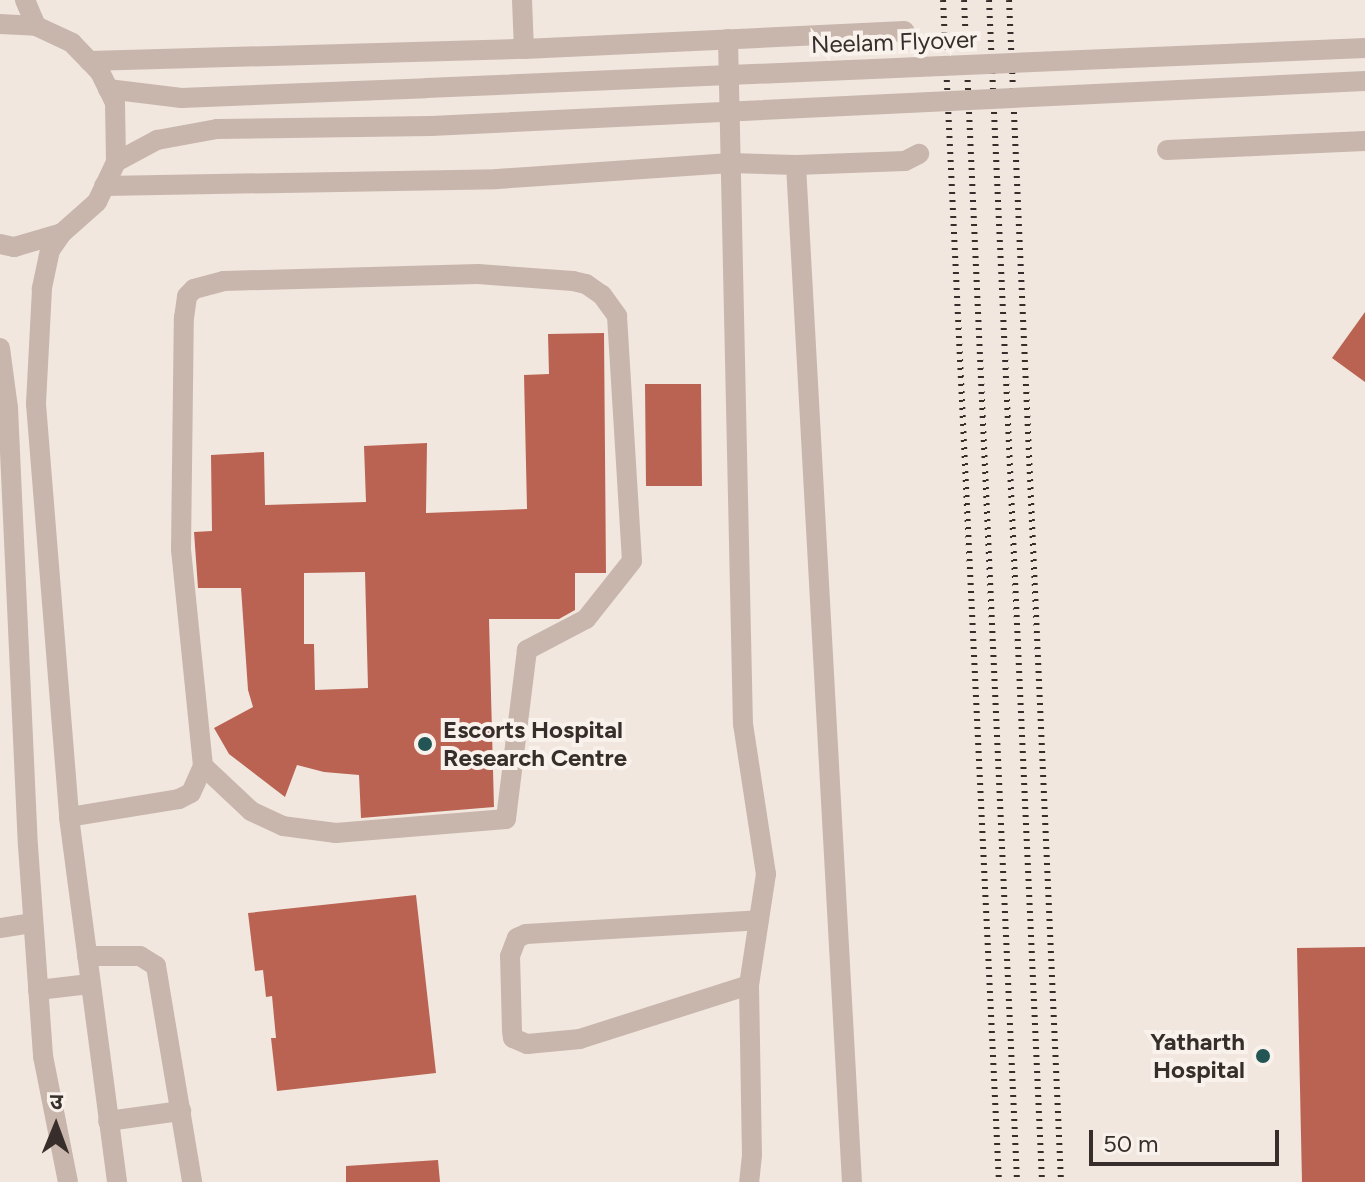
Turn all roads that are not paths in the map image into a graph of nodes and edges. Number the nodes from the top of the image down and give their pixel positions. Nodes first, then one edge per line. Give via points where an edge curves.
1 (25, 0) edge
2 (522, 0) edge
3 (0, 24) edge
4 (36, 26) junction
5 (905, 31) dead end
6 (728, 39) junction
7 (1365, 48) edge
8 (524, 49) junction
9 (89, 61) junction
10 (1365, 81) edge
11 (108, 89) junction
12 (1365, 141) edge
13 (1167, 150) dead end
14 (919, 154) dead end
15 (116, 162) junction
16 (730, 163) junction
17 (796, 165) junction
18 (104, 186) junction
19 (62, 233) junction
20 (0, 244) edge
21 (0, 348) edge
22 (0, 442) edge
23 (11, 473) junction
24 (7, 528) edge
25 (203, 766) junction
26 (69, 817) junction
27 (759, 920) junction
28 (33, 923) junction
29 (0, 928) edge
30 (87, 956) junction
31 (90, 984) junction
32 (749, 985) junction
33 (38, 990) junction
34 (181, 1111) junction
35 (108, 1121) junction
36 (68, 1182) edge
37 (117, 1182) edge
38 (192, 1182) edge
39 (749, 1182) edge
40 (852, 1182) edge

1 - 4 street
2 - 8 street
3 - 4 street
4 - 9 street via 72,43
5 - 6 street
6 - 8 street
6 - 16 street
7 - 11 street, Neelam Flyover, bridge via 181,98
8 - 9 street
9 - 11 street
10 - 15 street, bridge via 431,126 217,129 157,140
11 - 15 street via 115,103
12 - 13 street
14 - 17 street via 905,161
15 - 18 street
16 - 17 street
16 - 18 street via 497,179
16 - 27 street via 743,724 766,874
17 - 40 street
18 - 19 street via 97,202
19 - 20 street via 14,247
19 - 26 street via 50,250 42,289 36,404
21 - 23 street
22 - 23 street
23 - 24 street
24 - 28 street
25 - 25 street via 181,549 187,296 224,281 462,274 573,281 602,295 617,316 632,561 586,619 527,650 506,819 336,833 283,826 251,811
25 - 26 street via 191,793 179,799
26 - 30 street
27 - 32 street
27 - 32 street via 517,938 510,956 513,1038 527,1044 580,1039
28 - 29 street
28 - 33 street
30 - 31 street
30 - 34 street via 140,956 156,966
31 - 33 street
31 - 35 street
32 - 39 street
33 - 36 street via 43,1056
34 - 35 street
34 - 38 street
35 - 37 street

